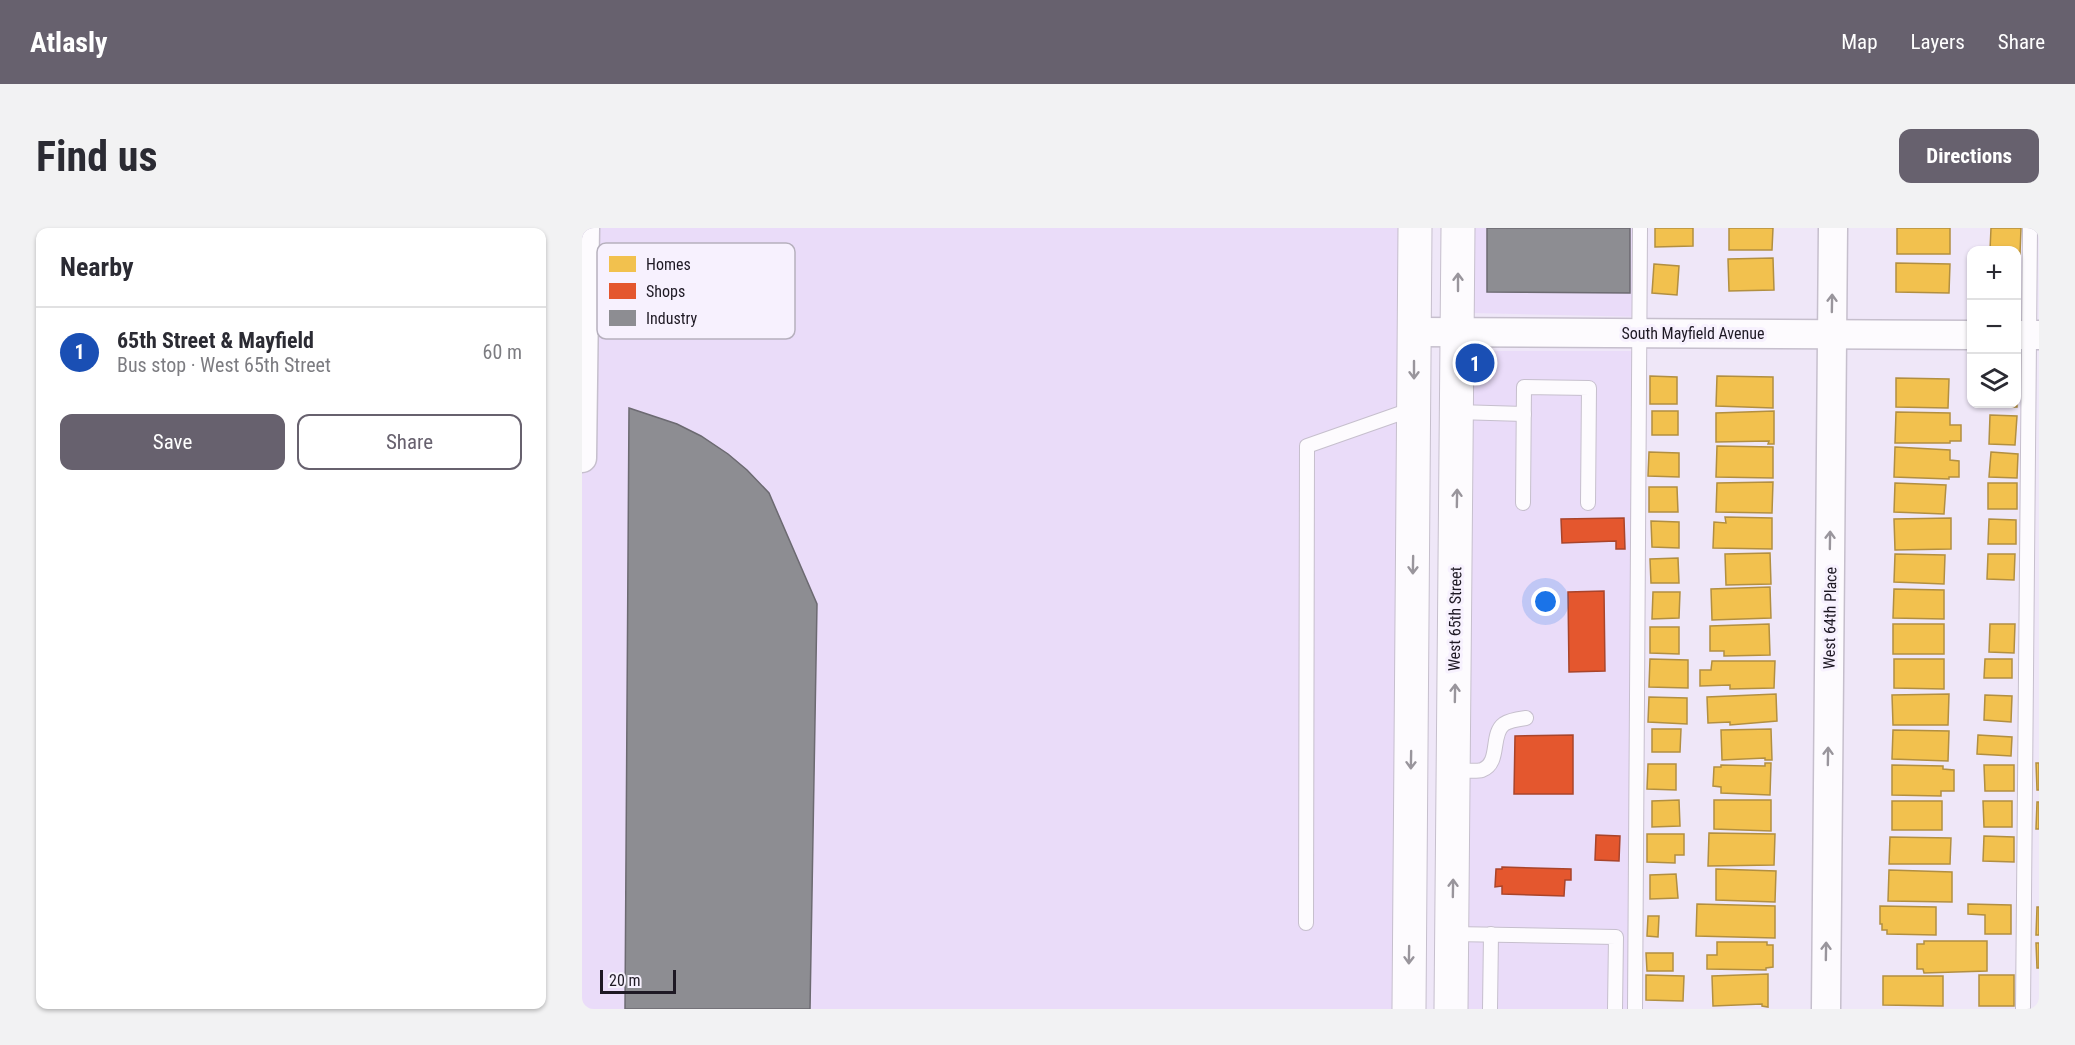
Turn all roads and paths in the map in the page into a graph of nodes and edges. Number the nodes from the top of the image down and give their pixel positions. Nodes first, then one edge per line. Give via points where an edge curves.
1 (585, 228) edge
2 (1415, 228) edge
3 (1458, 228) edge
4 (1640, 228) edge
5 (1833, 228) edge
6 (2030, 228) edge
7 (1414, 332) junction
8 (1458, 332) junction
9 (1638, 333) junction
10 (1832, 334) junction
11 (1967, 335) edge
12 (2028, 335) edge
13 (582, 409) edge
14 (1414, 411) junction
15 (1457, 412) junction
16 (1524, 414) junction
17 (582, 458) edge
18 (1523, 503) dead end
19 (1588, 503) dead end
20 (1526, 718) dead end
21 (1454, 770) junction
22 (1306, 923) dead end
23 (1452, 934) junction
24 (1491, 934) junction
25 (1616, 969) junction
26 (1635, 970) junction
27 (1409, 1009) edge
28 (1451, 1009) edge
29 (1490, 1009) edge
30 (1615, 1009) edge
31 (1635, 1009) edge
32 (1826, 1009) edge
33 (2023, 1009) edge

1 - 13 street
2 - 7 street
8 -> 3 street, West 65th Street
4 - 9 lane
10 -> 5 street, West 64th Place
6 - 12 lane
7 - 8 street, South Mayfield Avenue
7 -> 14 street
8 - 9 street, South Mayfield Avenue
8 - 15 street, West 65th Street
9 - 10 street, South Mayfield Avenue
9 - 26 lane
10 - 11 street, South Mayfield Avenue
32 -> 10 street, West 64th Place
12 - 33 lane
13 - 17 street
14 - 22 lane via 1307,446
14 -> 27 street
15 - 16 lane
21 -> 15 street, West 65th Street
16 - 18 lane
16 - 19 lane via 1524,387 1589,388
20 - 21 lane via 1503,724 1494,756 1482,770
23 -> 21 street, West 65th Street
23 - 24 lane
23 - 28 street, West 65th Street
24 - 25 lane via 1616,937
24 - 29 lane
25 - 26 lane
25 - 30 lane
26 - 31 lane

